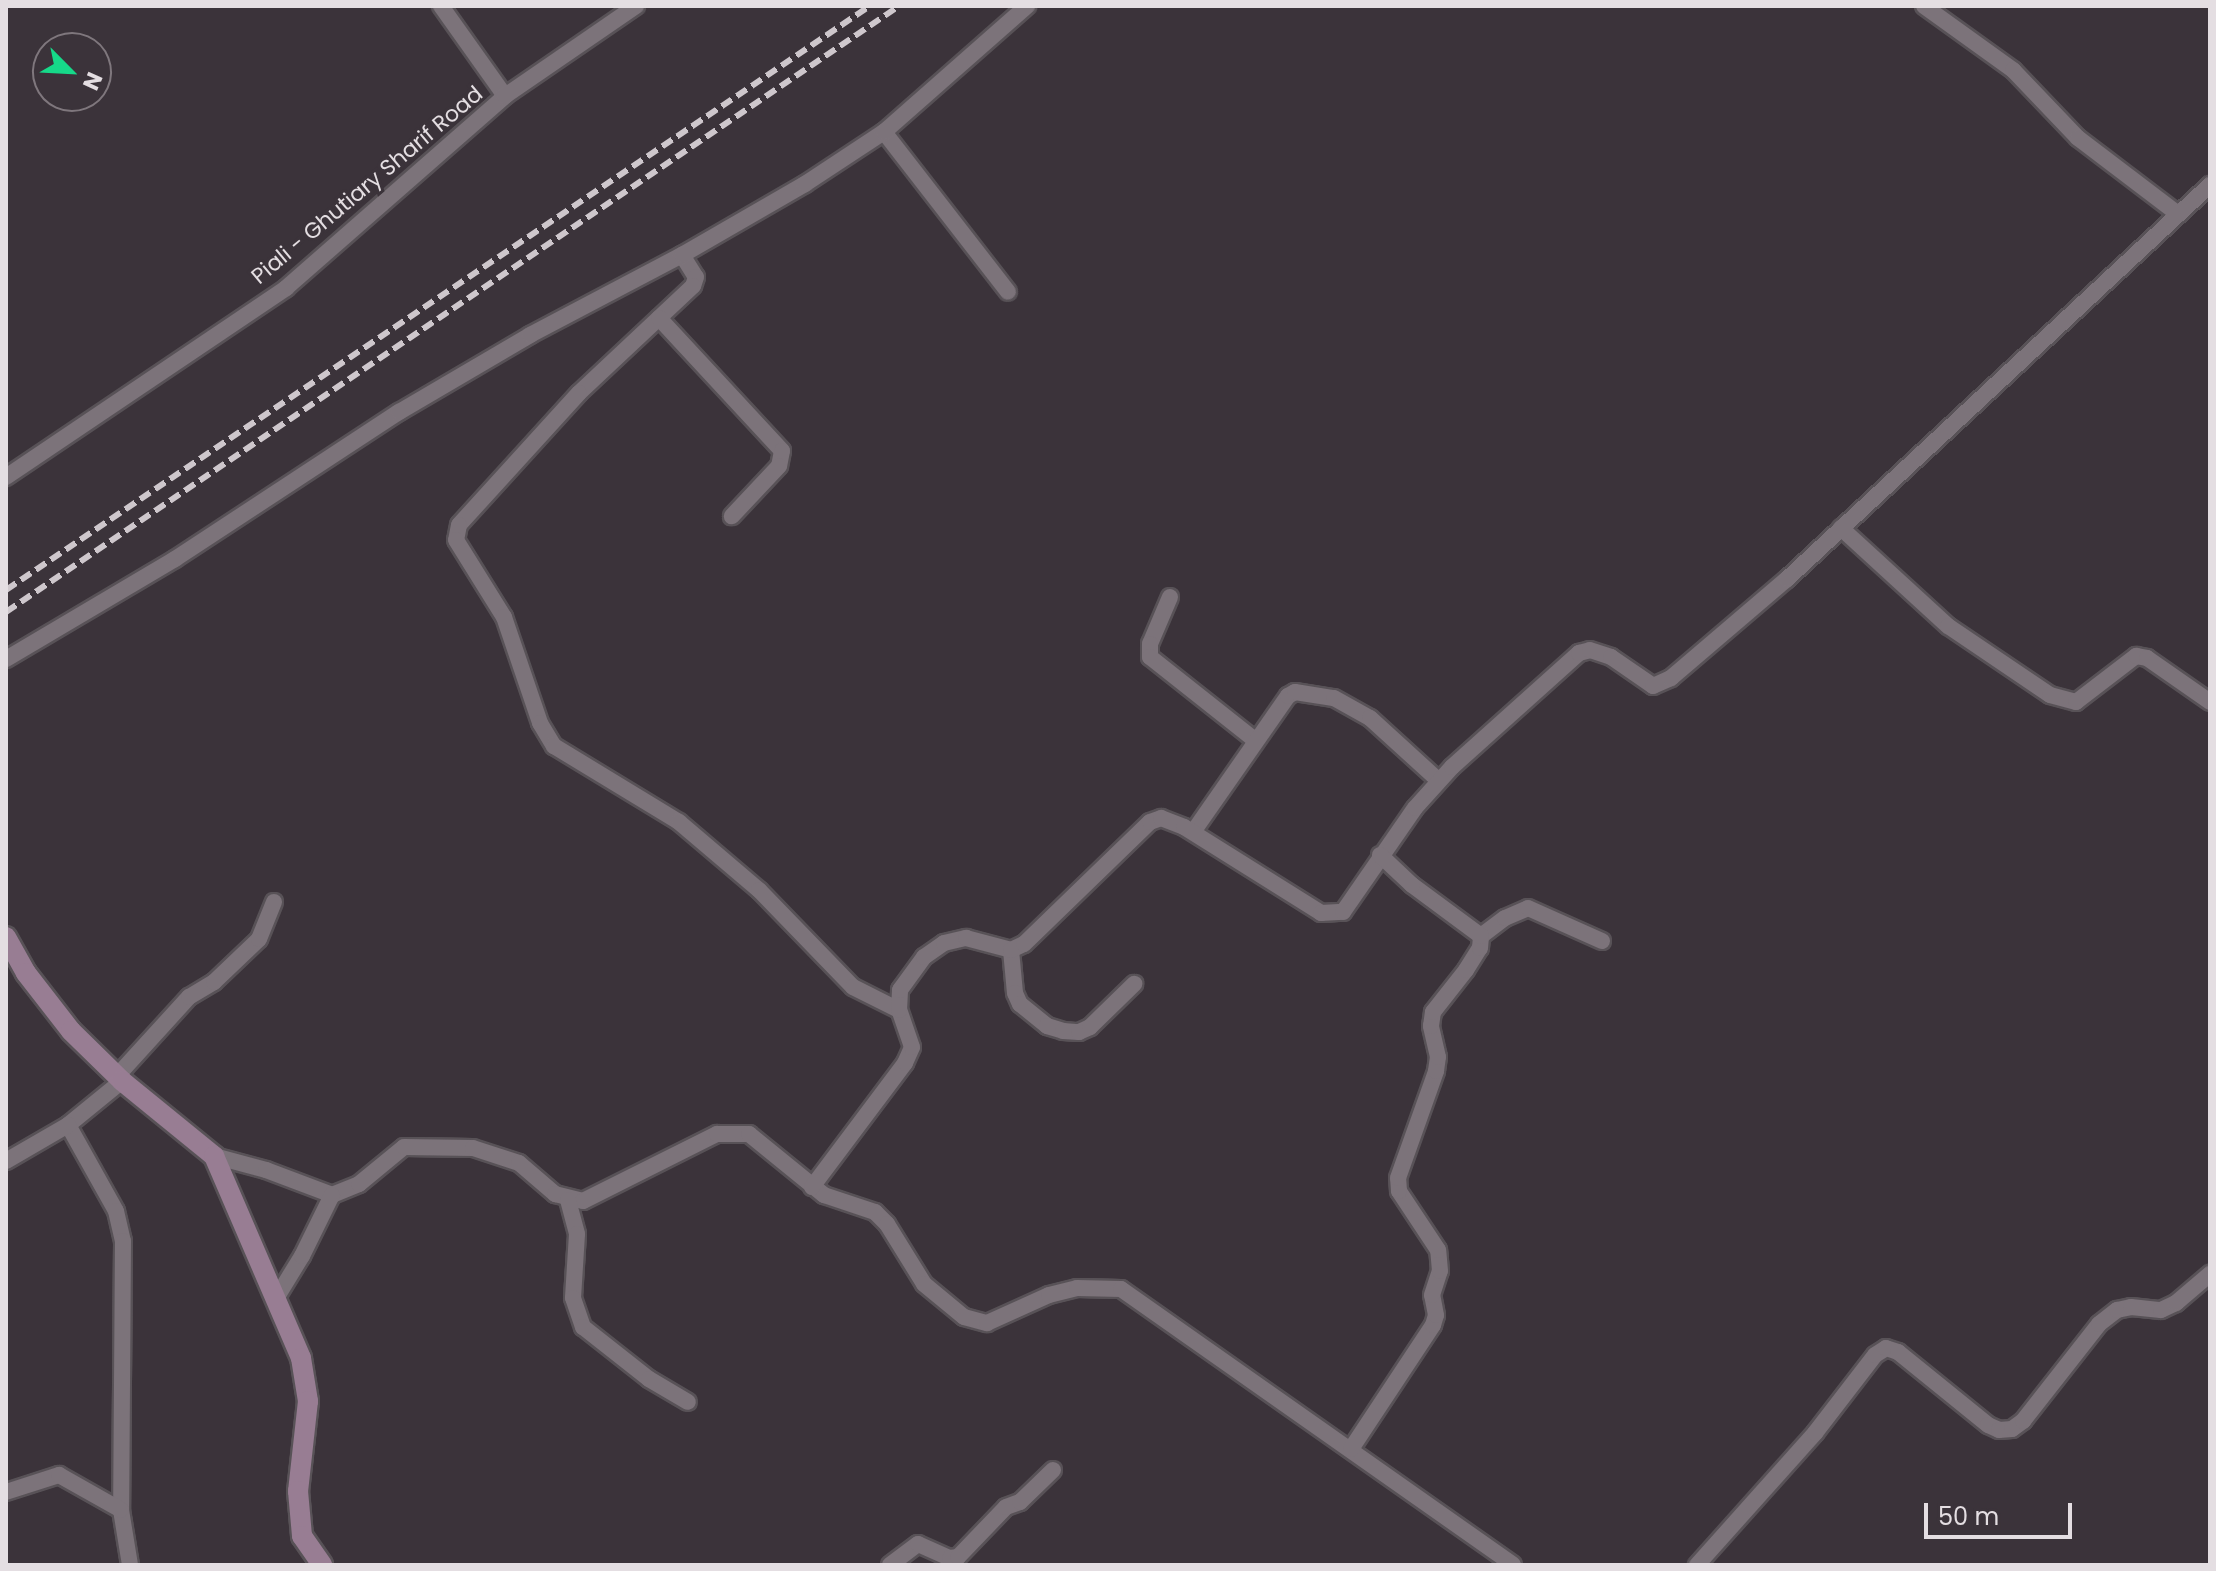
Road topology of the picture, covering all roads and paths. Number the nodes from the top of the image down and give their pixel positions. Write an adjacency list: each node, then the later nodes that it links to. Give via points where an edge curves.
1 (441, 6): 5 (street)
2 (636, 6): 5 (street, Piali - Ghutiary Sharif Road)
3 (1027, 6): 6 (street)
4 (1924, 6): 8 (street, via 2013,70 2078,138)
5 (500, 100): 12 (street, Piali - Ghutiary Sharif Road, via 286,288)
6 (884, 132): 9 (street); 10 (street)
7 (2210, 185): 8 (street)
8 (2178, 214): 14 (street)
9 (682, 255): 11 (street, via 696,282); 16 (street, via 412,404 162,567)
10 (1008, 292)
11 (659, 318): 13 (street, via 782,451 779,466); 28 (street, via 579,393 459,525 456,540 504,617 540,723 554,746 679,822 759,890 853,987)
12 (6, 477)
13 (732, 516)
14 (1841, 528): 17 (street, via 1948,626 2050,695 2076,702 2136,656 2147,658); 19 (street, via 1671,678 1653,686 1611,657 1590,650 1579,653)
15 (1170, 597): 18 (street, via 1150,644 1150,657)
16 (6, 659)
17 (2210, 702)
18 (1256, 741): 19 (street, via 1288,696 1315,693 1370,718); 20 (street)
19 (1439, 781): 21 (street)
20 (1193, 832): 21 (street, via 1331,915 1353,902); 26 (street, via 1170,820 1150,822 1039,931)
21 (1380, 855): 23 (street)
22 (274, 902): 29 (street, via 259,939 214,982 189,997)
23 (1481, 936): 25 (street, via 1528,908); 39 (street, via 1480,948 1433,1012 1436,1071 1398,1178 1399,1191 1438,1250 1440,1271 1432,1295 1436,1315)
24 (6, 937): 29 (main road, via 49,1006)
25 (1602, 941)
26 (1011, 950): 27 (street, via 1020,1004 1063,1031 1090,1027); 28 (street, via 966,938 944,943 910,973 900,990)
27 (1134, 984)
28 (899, 1010): 33 (street, via 910,1054)
29 (120, 1079): 30 (street); 31 (main road)
30 (68, 1125): 32 (street); 42 (street, via 116,1211 123,1241)
31 (214, 1156): 34 (street); 37 (main road)
32 (6, 1161)
33 (812, 1187): 35 (street, via 749,1134 733,1131 717,1134 583,1201); 39 (street, via 875,1212 924,1284 964,1317 987,1323 1049,1295 1077,1288 1121,1289)
34 (332, 1195): 35 (street, via 359,1184 404,1147 423,1145 497,1153); 37 (street)
35 (568, 1200): 38 (street, via 577,1234 573,1298 583,1327)
36 (2210, 1274): 47 (street, via 2161,1310 2117,1310 2099,1324 2012,1429 1988,1425 1898,1352 1886,1348)
37 (275, 1300): 44 (main road, via 301,1358 308,1401 298,1491 302,1536)
38 (688, 1402)
39 (1351, 1449): 46 (street)
40 (1053, 1470): 45 (street, via 1020,1502 1006,1507 958,1557 918,1544)
41 (6, 1492): 42 (street, via 59,1475)
42 (121, 1510): 43 (street)
43 (130, 1565)
44 (322, 1565)
45 (890, 1565)
46 (1513, 1565)
47 (1697, 1565)

